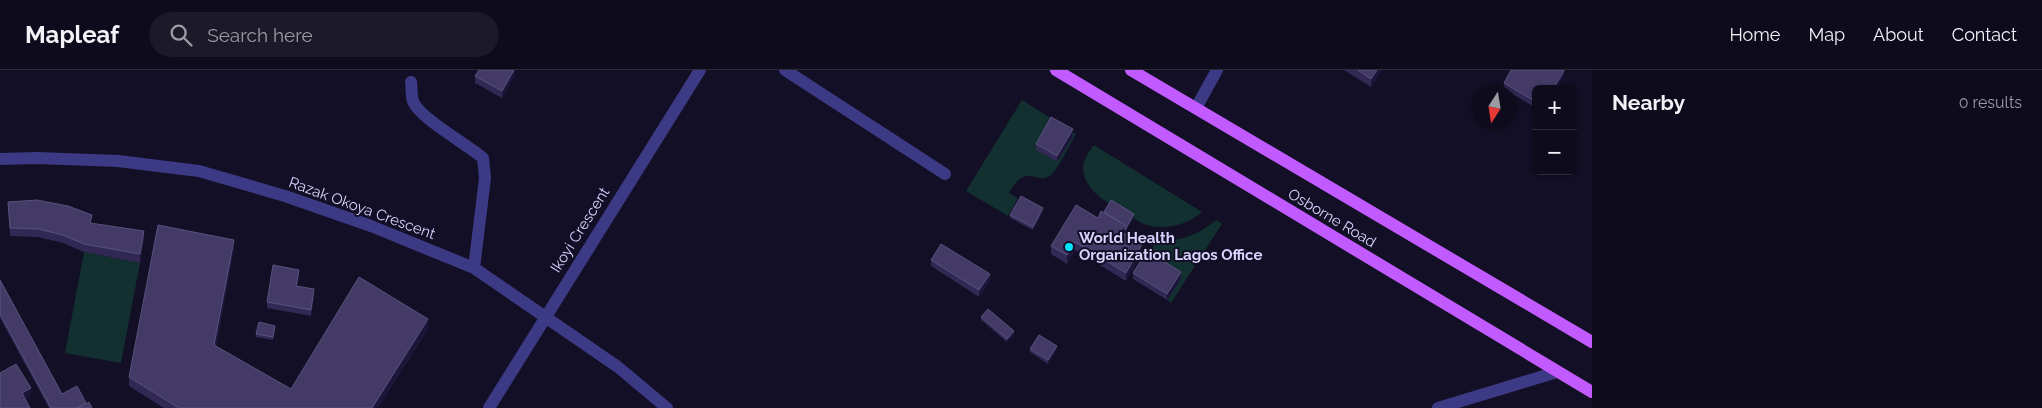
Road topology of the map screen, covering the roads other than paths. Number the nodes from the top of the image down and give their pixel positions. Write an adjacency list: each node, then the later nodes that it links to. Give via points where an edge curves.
1 (700, 70): 11 (street, Ikoyi Crescent)
2 (785, 70): 9 (street)
3 (1056, 70): 13 (main road, Osborne Road)
4 (1131, 70): 7 (main road, Osborne Road)
5 (1217, 70): 7 (street)
6 (412, 82): 10 (street, via 413,102 425,116 483,158 485,178)
7 (1196, 108): 12 (main road, Osborne Road)
8 (0, 159): 10 (street, Razak Okoya Crescent, via 118,161 199,171 371,226)
9 (945, 174)
10 (474, 268): 11 (street, Razak Okoya Crescent)
11 (546, 317): 15 (street, Ikoyi Crescent); 16 (street, Razak Okoya Crescent, via 618,367)
12 (1592, 342)
13 (1556, 372): 14 (main road, Osborne Road); 17 (street)
14 (1592, 392)
15 (489, 408)
16 (667, 408)
17 (1438, 408)

